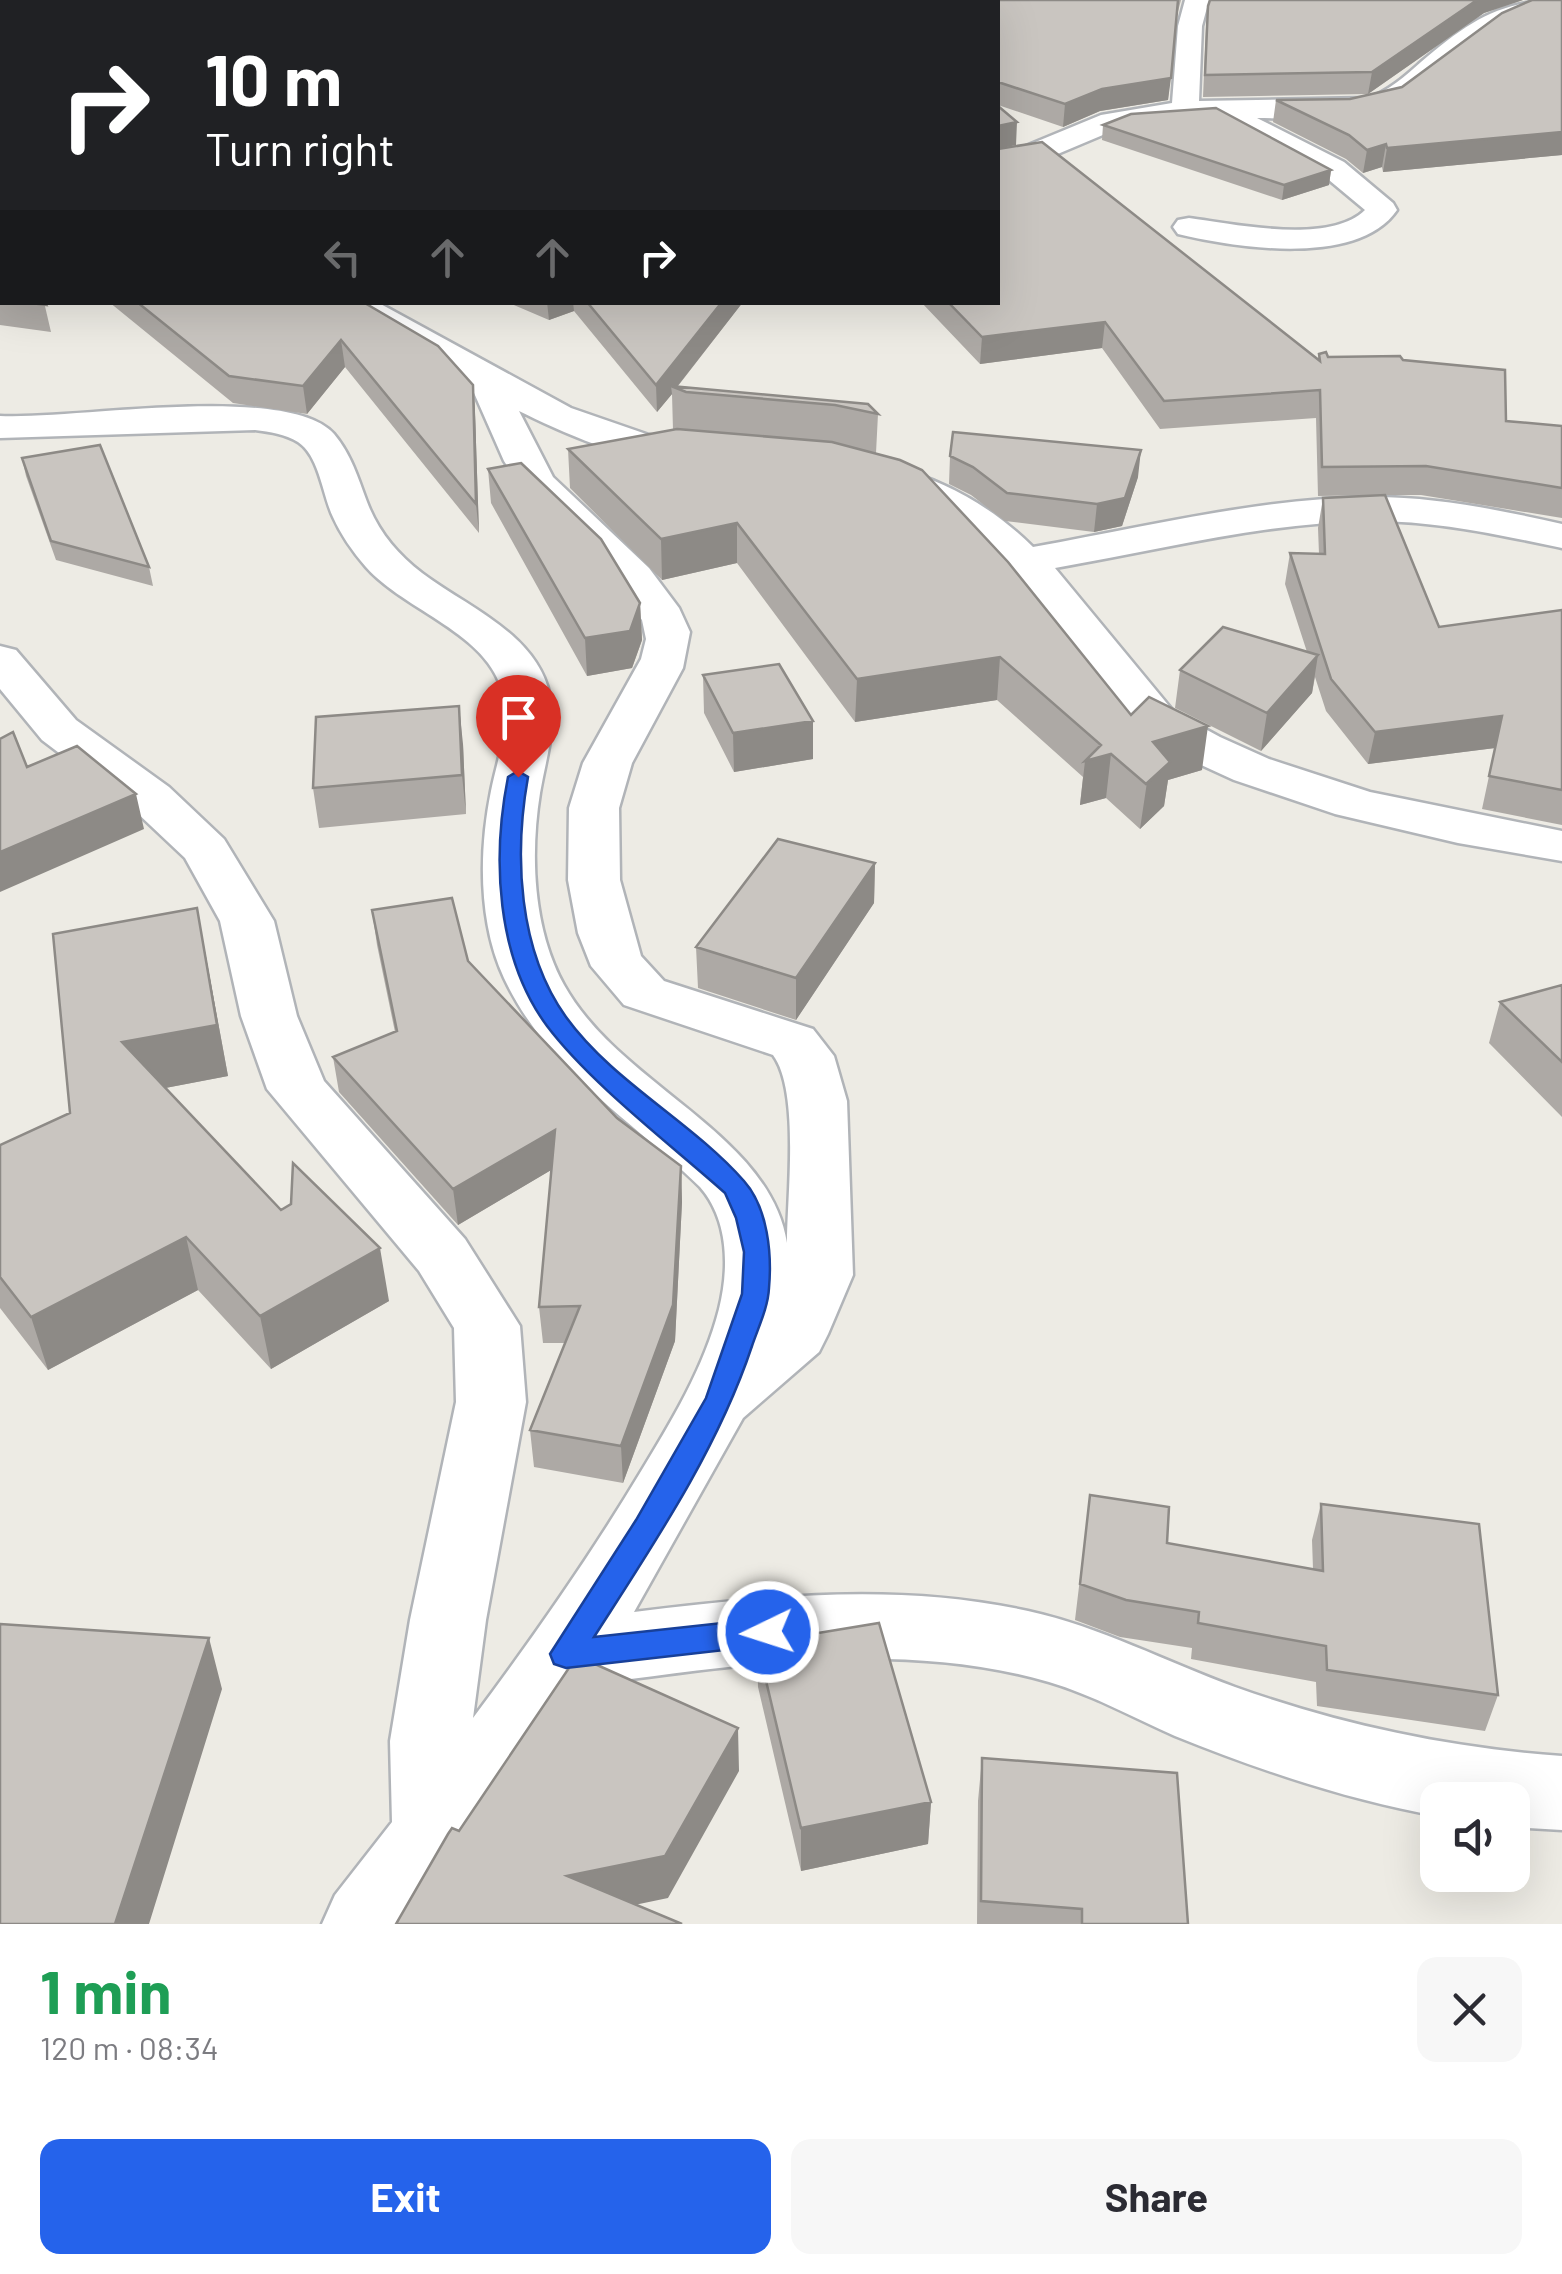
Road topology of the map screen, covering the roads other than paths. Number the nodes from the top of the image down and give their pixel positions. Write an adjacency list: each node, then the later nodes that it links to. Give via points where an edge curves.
1 (1196, 0): 3 (street)
2 (1562, 4): 4 (street, via 1499,14 1384,102)
3 (1185, 110): 4 (street); 5 (street, via 1101,122)
4 (1221, 112): 6 (street, via 1344,176 1382,210 1363,229 1327,237)
5 (1000, 161)
6 (1189, 227)
7 (355, 305): 8 (street)
8 (485, 376): 10 (street, via 578,427 631,443); 16 (street, via 537,483 618,558 666,622 668,640 652,686 612,750 592,802 592,870 603,932 616,961 628,982 644,992 793,1042 806,1056 817,1102 820,1275 794,1334)
9 (0, 427): 16 (street, via 249,419 302,428 329,454 367,545 503,648 517,668 529,714 512,809 513,911 521,948 556,1020 736,1188 749,1218 756,1294)
10 (733, 456)
11 (851, 469): 13 (street, via 911,484 980,524)
12 (1562, 536): 13 (street, via 1465,517 1377,509 1302,512)
13 (1025, 561): 15 (street, via 1157,722 1184,738 1310,789 1397,814)
14 (0, 660): 19 (street, via 59,730 152,798 206,850 247,921 269,1016 297,1089 442,1255 487,1326 492,1402 430,1741)
15 (1562, 846)
16 (720, 1399): 17 (street)
17 (566, 1654): 18 (street, via 732,1634 955,1630 1096,1664 1311,1748 1440,1780); 19 (street)
18 (1562, 1792)
19 (434, 1835): 20 (street)
20 (365, 1924)

